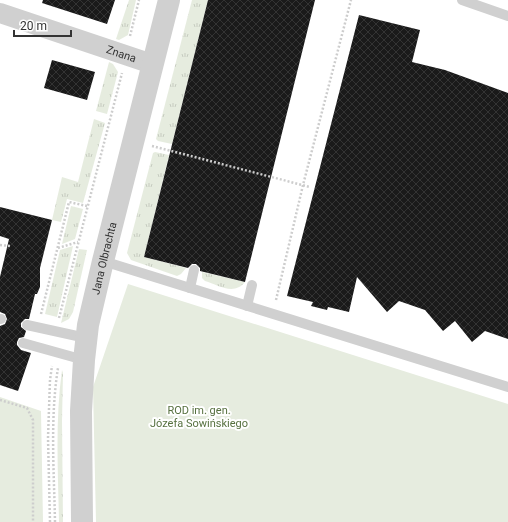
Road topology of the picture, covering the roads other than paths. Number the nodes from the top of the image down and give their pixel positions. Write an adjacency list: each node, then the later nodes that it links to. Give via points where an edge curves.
1 (169, 0): 5 (street, Jana Olbrachta)
2 (462, 0): 4 (lane)
3 (0, 13): 5 (street, Znana)
4 (508, 16)
5 (152, 64): 6 (street, Jana Olbrachta)
6 (102, 261): 9 (lane); 12 (street, Jana Olbrachta)
7 (194, 270): 9 (lane)
8 (252, 285): 10 (lane)
9 (190, 288): 10 (lane)
10 (247, 306): 15 (lane)
11 (28, 325): 12 (lane)
12 (86, 338): 14 (street, Jana Olbrachta)
13 (23, 343): 14 (lane)
14 (84, 360): 16 (street, Jana Olbrachta, via 80,411)
15 (508, 387)
16 (82, 522)

